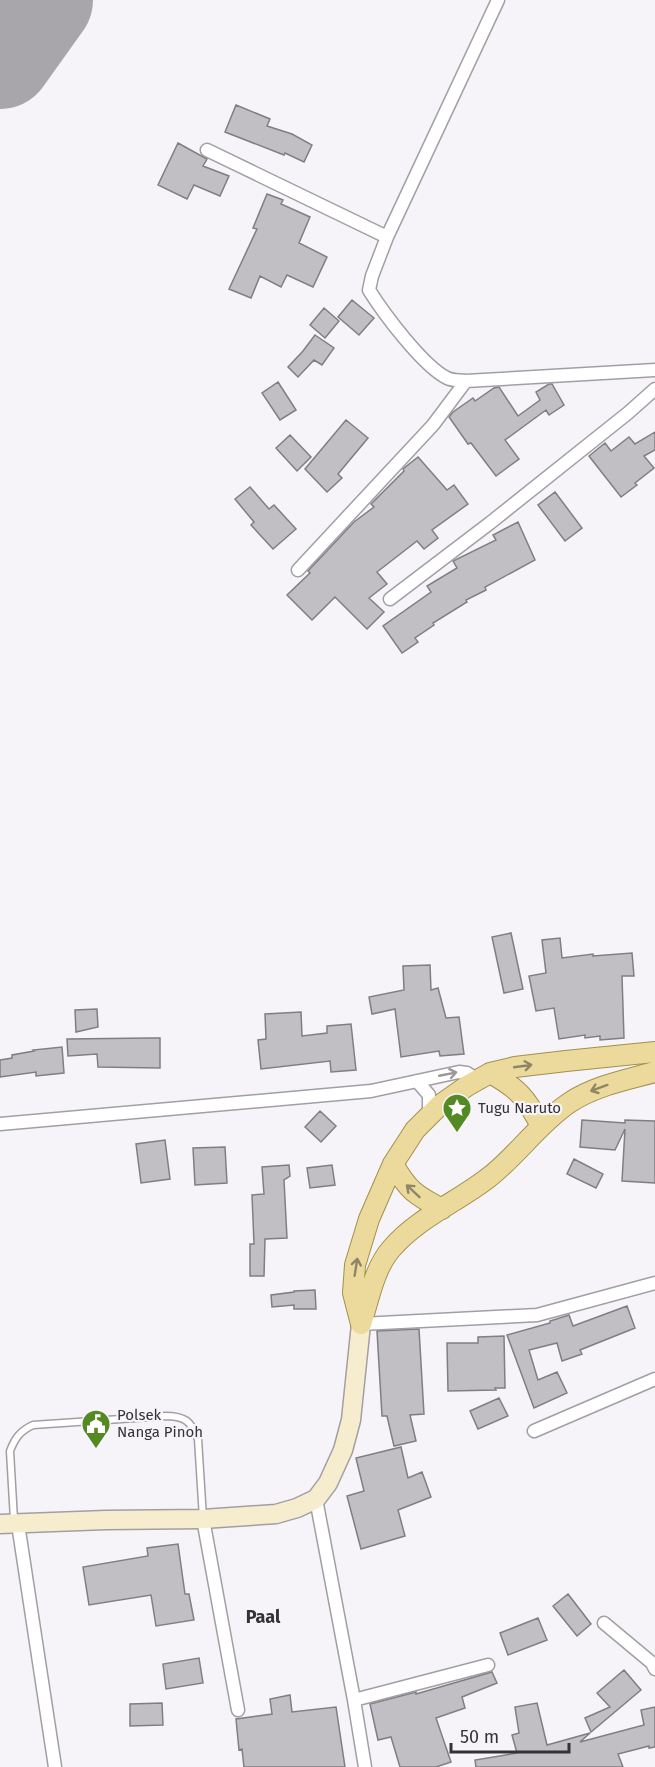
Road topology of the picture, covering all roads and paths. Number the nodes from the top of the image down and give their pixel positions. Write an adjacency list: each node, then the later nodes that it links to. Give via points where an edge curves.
1 (498, 0): 3 (street)
2 (207, 150): 3 (street)
3 (387, 237): 5 (street, via 369,290 428,364 450,380)
4 (655, 370): 5 (street)
5 (466, 381): 7 (street, via 433,425)
6 (655, 389): 8 (street)
7 (298, 570)
8 (390, 599)
9 (655, 1052): 11 (main road, one-way to 9, via 515,1067)
10 (655, 1072): 15 (main road, one-way to 15, via 595,1089 570,1102)
11 (484, 1077): 12 (street, one-way to 11, via 459,1072); 13 (main road); 15 (main road, via 520,1093)
12 (417, 1080): 13 (street, via 429,1095); 14 (street, via 371,1090)
13 (429, 1116): 16 (main road)
14 (0, 1125)
15 (541, 1126): 17 (main road, via 489,1177)
16 (393, 1164): 17 (main road, one-way to 16, via 411,1190); 19 (main road, one-way to 16, via 353,1293 355,1265 369,1219)
17 (442, 1209): 19 (main road, via 390,1250 378,1270)
18 (655, 1283): 19 (street, via 537,1315)
19 (361, 1324): 22 (main road, via 351,1420 328,1484)
20 (655, 1379): 21 (street)
21 (534, 1431)
22 (316, 1499): 23 (main road, via 276,1514); 28 (street)
23 (203, 1519): 24 (main road); 24 (lane, via 198,1439 186,1420 165,1416 33,1425 22,1430 10,1451); 29 (street)
24 (10, 1524): 30 (street)
25 (604, 1623): 27 (street)
26 (488, 1665): 28 (street)
27 (655, 1669)
28 (354, 1700): 31 (street)
29 (238, 1710)
30 (55, 1767)
31 (365, 1767)

